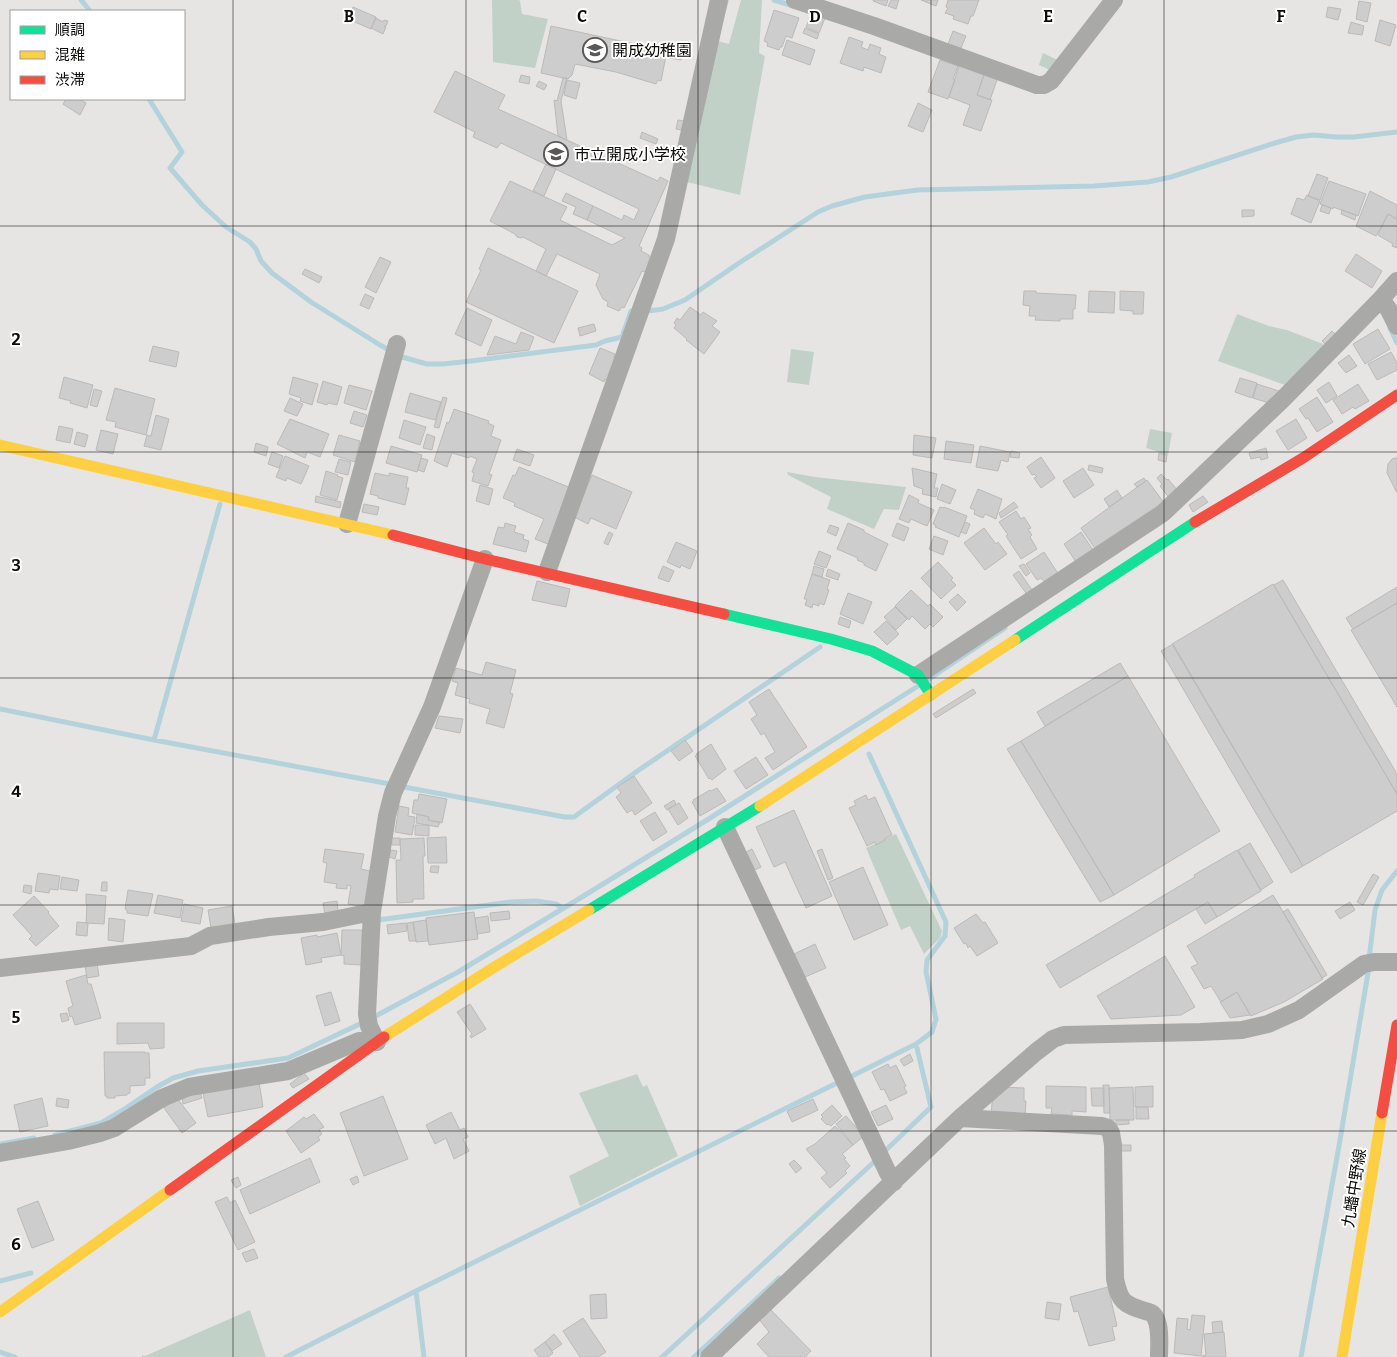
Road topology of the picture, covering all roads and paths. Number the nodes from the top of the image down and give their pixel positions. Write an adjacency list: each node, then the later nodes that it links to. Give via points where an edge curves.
1 (720, 0): 12 (street, via 666,239)
2 (795, 0): 3 (street, via 1036,85 1051,81)
3 (1114, 0)
4 (1397, 281): 5 (street)
5 (1384, 304): 6 (street); 13 (street, via 1163,513)
6 (1397, 326)
7 (395, 350): 10 (street)
8 (1397, 395): 13 (street, via 1303,458 1133,562)
9 (0, 445): 10 (street)
10 (349, 518): 11 (street)
11 (485, 559): 12 (street); 15 (street, via 432,707 393,794)
12 (549, 566): 13 (street, via 831,639 872,652)
13 (925, 679): 14 (street, via 785,791)
14 (725, 828): 19 (street); 22 (street)
15 (372, 912): 17 (street, via 323,922 210,936 191,946); 19 (street, via 368,1020)
16 (1397, 962): 20 (street, via 1369,963 1300,1010 1268,1024 1242,1030 1064,1034 1036,1052)
17 (0, 968)
18 (1397, 1025): 26 (street, 九蟠中野線)
19 (377, 1042): 21 (street, via 359,1041 288,1071 189,1087 162,1098 114,1128 100,1133); 23 (street)
20 (960, 1118): 22 (street); 25 (street, via 1108,1128 1113,1144 1115,1279 1122,1299 1129,1306 1152,1313 1156,1319)
21 (0, 1153)
22 (891, 1178): 24 (street)
23 (0, 1312)
24 (709, 1357)
25 (1159, 1357)
26 (1342, 1357)

